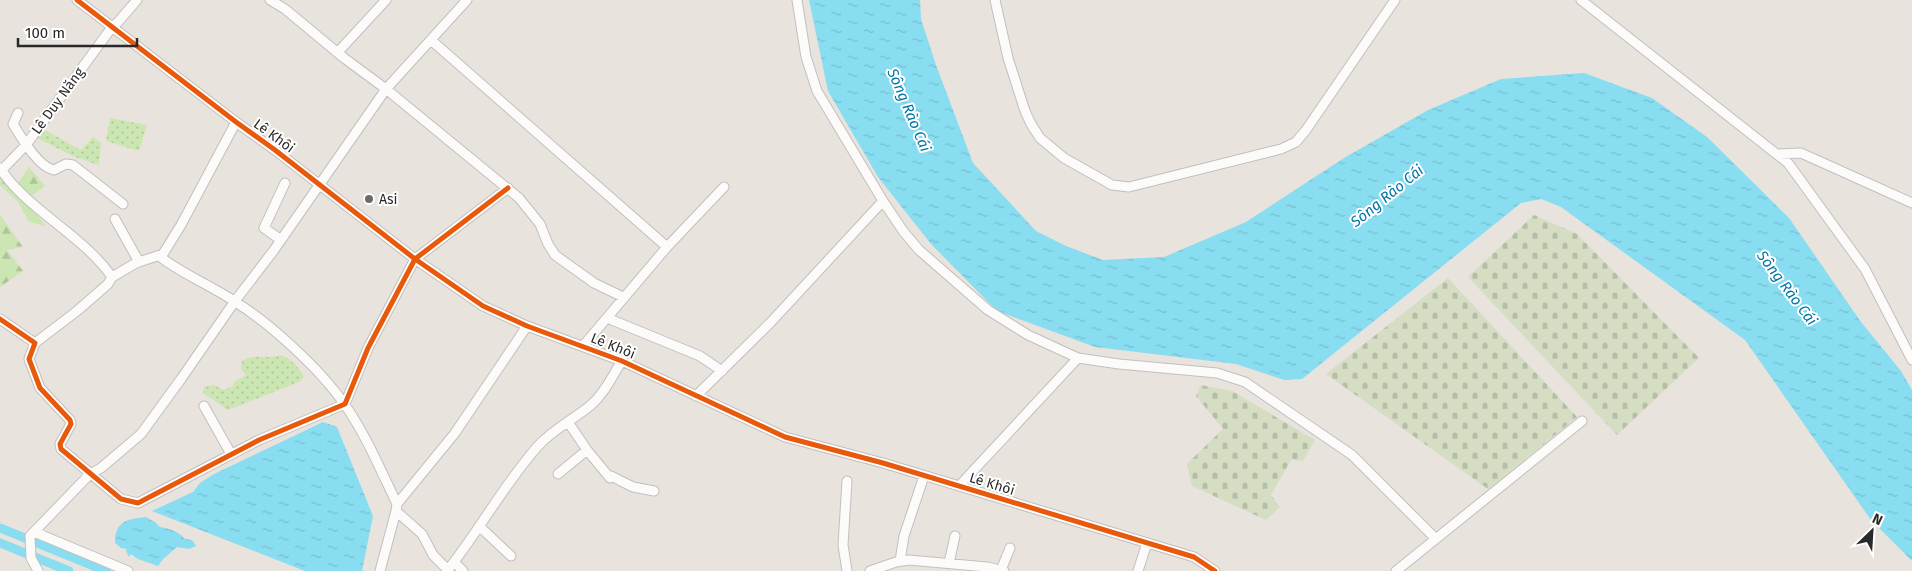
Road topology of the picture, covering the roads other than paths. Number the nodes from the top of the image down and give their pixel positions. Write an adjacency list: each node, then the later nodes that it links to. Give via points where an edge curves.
1 (76, 0): 10 (street, Lê Khôi)
2 (137, 0): 10 (street, Lê Duy Năng)
3 (270, 0): 12 (street)
4 (386, 0): 12 (street)
5 (797, 0): 23 (street, via 804,50 817,91)
6 (995, 0): 7 (street, via 1003,40 1025,111 1036,133 1068,161 1122,188 1280,149 1296,142)
7 (1395, 0)
8 (1581, 0): 17 (street)
9 (462, 2): 11 (street)
10 (112, 27): 15 (street, Lê Khôi); 16 (street, Lê Duy Năng)
11 (430, 40): 13 (street); 28 (street)
12 (338, 52): 13 (street)
13 (386, 89): 20 (street); 22 (street)
14 (18, 113): 16 (street, via 13,124)
15 (236, 122): 20 (street, Lê Khôi); 29 (street, via 181,225)
16 (26, 145): 18 (street, Lê Duy Năng); 25 (street, via 48,168 54,170 66,164 73,165)
17 (1778, 154): 24 (street, via 1801,153); 41 (street, via 1795,172 1865,269)
18 (1, 170): 32 (street, via 15,187 84,246)
19 (285, 183): 27 (street, via 264,228)
20 (320, 184): 27 (street); 30 (street, Lê Khôi)
21 (724, 187): 28 (street)
22 (508, 188): 30 (street); 33 (street, via 540,224 555,255 594,283)
23 (882, 201): 40 (street, via 919,250 988,310 1014,327); 43 (street)
24 (1912, 203)
25 (123, 204)
26 (115, 218): 31 (street)
27 (281, 240): 34 (street)
28 (667, 247): 33 (street)
29 (159, 256): 31 (street); 34 (street)
30 (415, 259): 37 (street, Lê Khôi, via 483,306); 45 (street, via 368,348)
31 (140, 262): 32 (street)
32 (112, 277): 38 (street, via 77,311)
33 (623, 297): 35 (street)
34 (235, 301): 45 (street, via 281,337 326,380); 51 (street, via 141,434)
35 (607, 318): 39 (street); 43 (street, via 700,356)
36 (0, 319): 38 (street)
37 (527, 326): 39 (street, Lê Khôi); 57 (street, via 456,433)
38 (35, 343): 51 (street, via 30,360 40,388 71,424 60,449)
39 (583, 346): 42 (street, Lê Khôi)
40 (1078, 358): 55 (street); 61 (street, via 1217,373 1244,382 1352,455)
41 (1912, 360)
42 (622, 361): 44 (street, Lê Khôi); 48 (street, via 602,393)
43 (722, 371): 44 (street)
44 (696, 396): 53 (street, Lê Khôi, via 785,437)
45 (345, 404): 50 (street); 57 (street)
46 (204, 406): 50 (street)
47 (1582, 421): 61 (street)
48 (568, 422): 49 (street); 58 (street, via 536,448)
49 (587, 450): 52 (street); 56 (street, via 611,477 633,487)
50 (231, 454): 51 (street, via 138,503 121,499)
51 (90, 474): 59 (street)
52 (558, 474)
53 (924, 476): 55 (street, Lê Khôi); 65 (street, via 904,536)
54 (847, 481): 74 (street, via 843,544)
55 (958, 486): 62 (street, Lê Khôi)
56 (654, 491)
57 (396, 507): 71 (street); 72 (street, via 422,534 433,555)
58 (479, 526): 64 (street); 66 (street)
59 (32, 534): 69 (street, via 30,558); 70 (street)
60 (955, 536): 67 (street)
61 (1435, 538): 78 (street)
62 (1147, 543): 76 (street); 77 (street, Lê Khôi, via 1194,557)
63 (1010, 548): 68 (street)
64 (511, 556)
65 (900, 561): 67 (street); 75 (street)
66 (454, 562): 72 (street); 73 (street)
67 (949, 563): 68 (street)
68 (1002, 570)
69 (38, 571)
70 (128, 571)
71 (380, 571)
72 (447, 571)
73 (463, 571)
74 (847, 571)
75 (870, 571)
76 (1138, 571)
77 (1215, 571)
78 (1396, 571)

